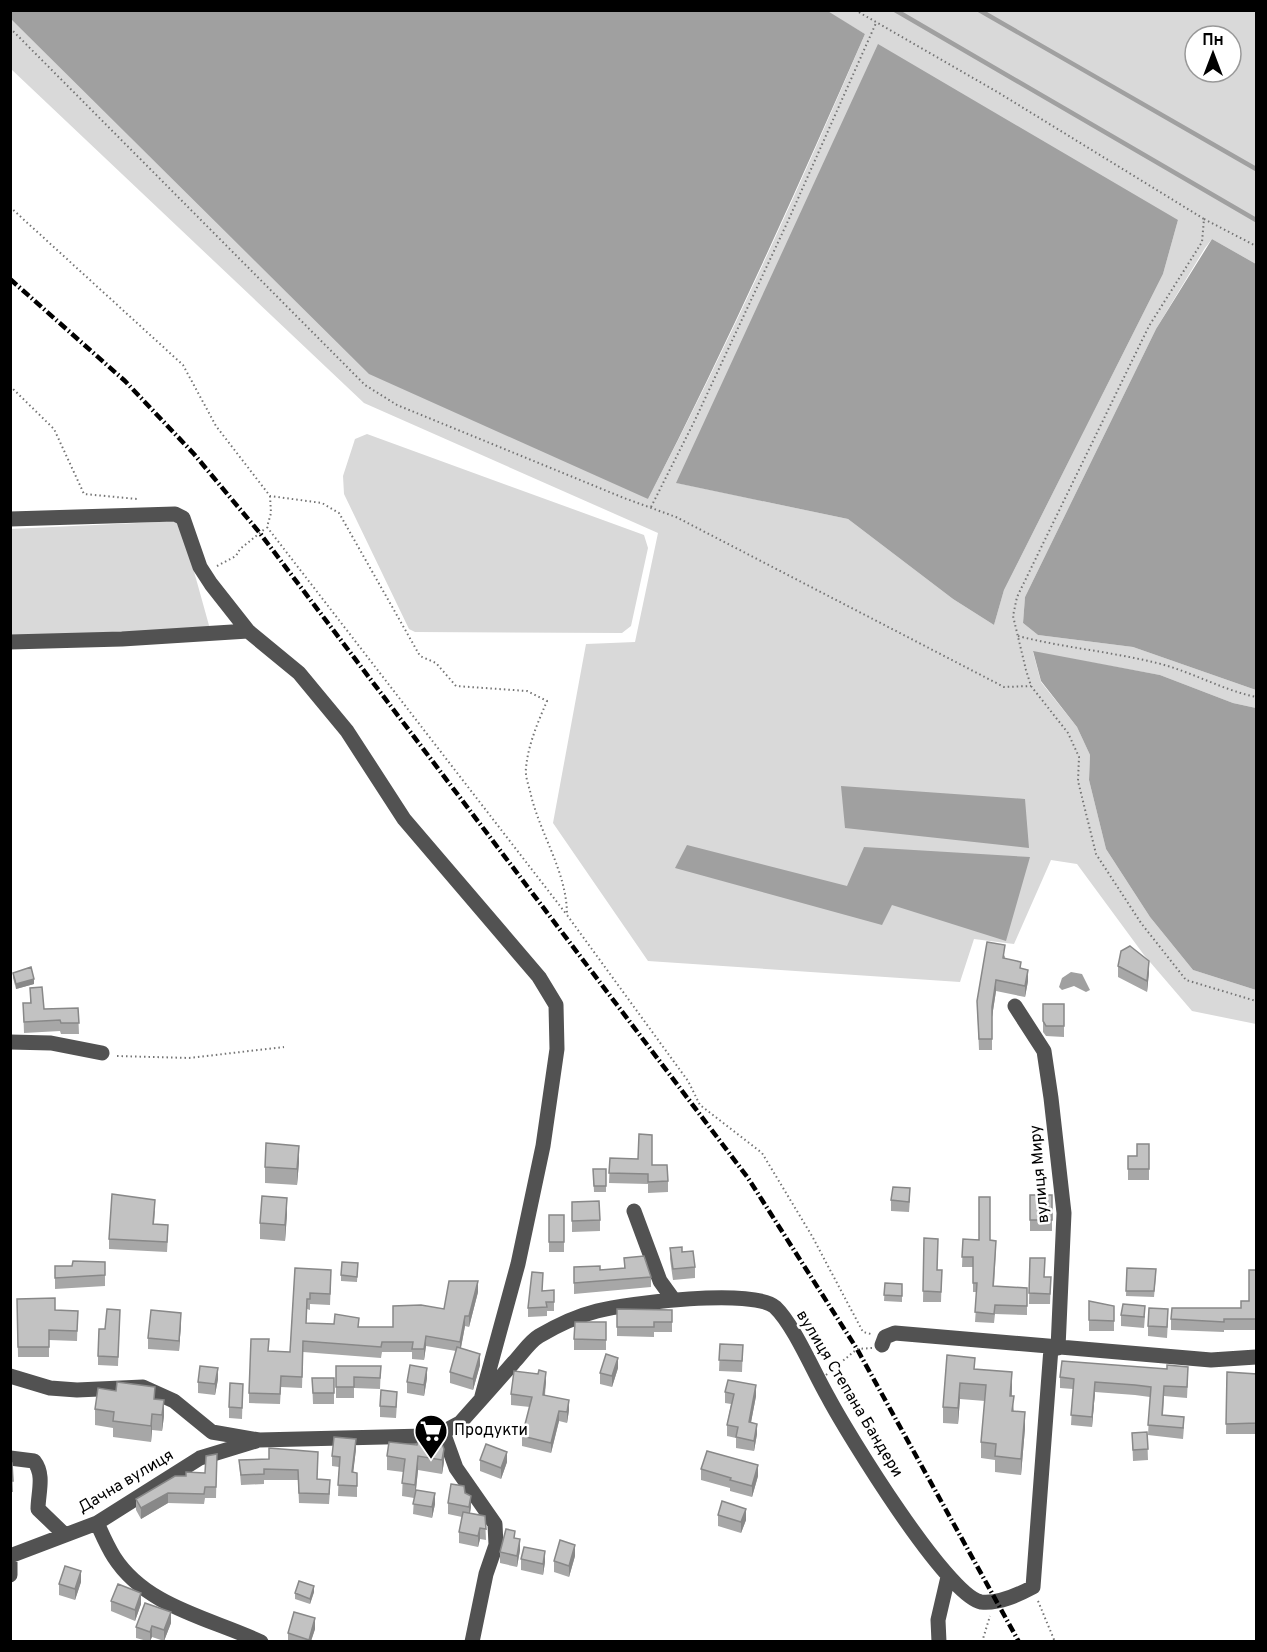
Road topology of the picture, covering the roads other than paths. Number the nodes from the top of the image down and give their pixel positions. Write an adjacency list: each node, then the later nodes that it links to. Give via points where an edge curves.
1 (10, 519): 2 (street, via 174,514 183,518 204,572)
2 (248, 631): 3 (street); 13 (street, via 299,673 347,731 404,819 531,968 556,1005 557,1049 543,1146 518,1264)
3 (10, 642)
4 (1015, 1006): 10 (street, вулиця Миру, via 1044,1051 1051,1098 1064,1213)
5 (10, 1042): 6 (street, via 51,1042)
6 (102, 1053)
7 (634, 1212): 8 (street, via 660,1281)
8 (673, 1299): 13 (street, вулиця Степана Бандери, via 596,1311 536,1337); 22 (street, вулиця Степана Бандери, via 761,1299 774,1306 883,1486)
9 (880, 1344): 10 (street, via 895,1333)
10 (1054, 1348): 11 (street, via 1211,1360); 23 (street, вулиця Миру, via 1033,1587)
11 (1257, 1357)
12 (10, 1376): 15 (street, via 50,1388 143,1387 174,1401 212,1432)
13 (482, 1399): 14 (street, вулиця Степана Бандери, via 460,1424)
14 (443, 1432): 15 (street, вулиця Степана Бандери, via 425,1436); 25 (street, via 456,1468 495,1524 496,1545)
15 (259, 1440): 17 (street, Дачна вулиця, via 200,1458)
16 (10, 1458): 18 (street, via 34,1461 41,1478 38,1509)
17 (97, 1523): 18 (street, Дачна вулиця); 24 (street, via 114,1558 144,1589 182,1612)
18 (65, 1535): 19 (street, Дачна вулиця)
19 (10, 1556)
20 (10, 1562): 21 (street)
21 (10, 1575)
22 (948, 1577): 23 (street, вулиця Степана Бандери, via 970,1598 982,1602); 26 (street, via 938,1620)
23 (1013, 1598)
24 (261, 1641)
25 (472, 1641)
26 (939, 1641)

